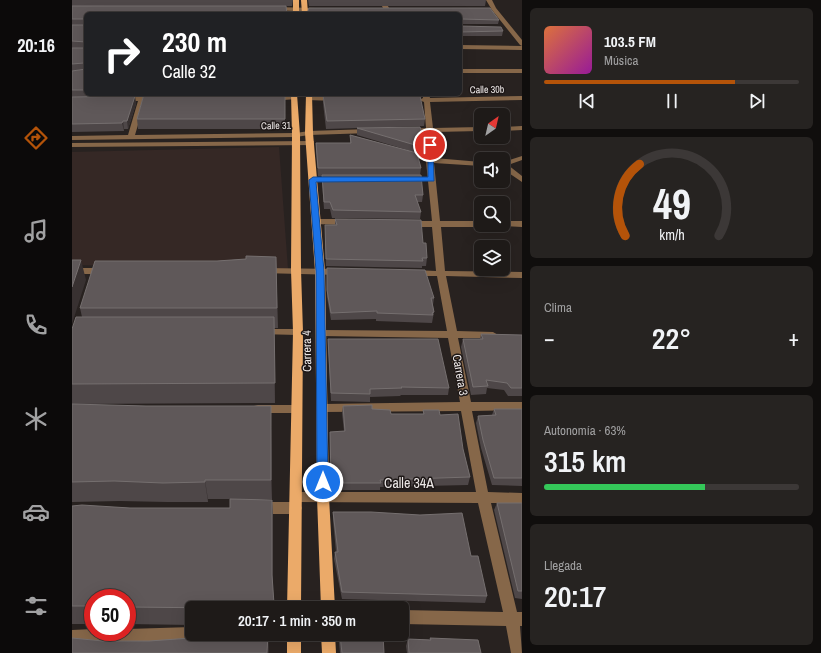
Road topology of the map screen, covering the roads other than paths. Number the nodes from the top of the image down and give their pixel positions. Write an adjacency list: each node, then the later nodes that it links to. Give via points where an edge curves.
1 (296, 0): 11 (main road)
2 (304, 0): 12 (main road)
3 (382, 0): 13 (street)
4 (489, 0): 10 (street)
5 (265, 9): 11 (street)
6 (378, 9): 13 (street)
7 (394, 9): 13 (street)
8 (486, 9): 10 (street)
9 (319, 10): 12 (street)
10 (494, 10): 15 (street)
11 (296, 12): 12 (street)
12 (305, 12)
13 (387, 12)
14 (501, 28): 15 (street)
15 (508, 28): 16 (street)
16 (522, 44)
17 (462, 47): 18 (street)
18 (522, 48)
19 (462, 70): 20 (street)
20 (522, 71)
21 (142, 96): 26 (street); 29 (street); 40 (street)
22 (294, 96): 27 (street); 42 (main road, Carrera 4)
23 (309, 96): 28 (street); 38 (main road, Carrera 4)
24 (427, 97): 25 (street, Calle 30b); 30 (street, Calle 30b); 34 (street, Carrera 3)
25 (522, 98)
26 (166, 99)
27 (262, 99)
28 (341, 99)
29 (111, 100)
30 (412, 100)
31 (522, 128): 33 (street)
32 (474, 129): 34 (street)
33 (510, 129)
34 (430, 130): 36 (street); 47 (street, Carrera 3)
35 (376, 131): 37 (street, Calle 31)
36 (399, 131)
37 (330, 132): 38 (street, Calle 31); 41 (street)
38 (310, 133): 42 (street, Calle 31); 43 (main road, Carrera 4)
39 (72, 138): 40 (street, Calle 31)
40 (131, 138): 42 (street, Calle 31)
41 (353, 138)
42 (296, 139): 43 (street, Calle 31); 44 (street, Calle 31); 59 (main road, Carrera 4)
43 (310, 143): 52 (main road, Carrera 4, via 317,179)
44 (72, 145)
45 (399, 151): 47 (street)
46 (522, 158): 48 (street)
47 (430, 160): 49 (street); 55 (street, Carrera 3, via 428,179)
48 (510, 162)
49 (474, 163)
50 (510, 171): 51 (street)
51 (522, 180)
52 (317, 222): 53 (street); 63 (main road, Carrera 4)
53 (356, 222)
54 (404, 224): 55 (street)
55 (435, 224): 56 (street); 66 (street, Carrera 3)
56 (474, 224)
57 (510, 224): 58 (street)
58 (522, 224)
59 (296, 270): 62 (street); 63 (street); 69 (main road, Carrera 4)
60 (72, 271): 61 (street, via 95,275)
61 (112, 271)
62 (256, 271)
63 (320, 271): 64 (street); 70 (main road, Carrera 4)
64 (350, 272)
65 (403, 273): 66 (street)
66 (441, 273): 67 (street); 71 (street, Carrera 3)
67 (522, 275)
68 (250, 332): 69 (street)
69 (298, 332): 77 (main road, Carrera 4)
70 (321, 333): 71 (street); 75 (main road, Carrera 4)
71 (453, 334): 72 (street); 73 (street, Carrera 3)
72 (507, 335)
73 (466, 405): 74 (street); 75 (street); 79 (street, Carrera 3)
74 (522, 406)
75 (323, 408): 78 (main road, Carrera 4)
76 (250, 409): 77 (street)
77 (296, 409): 81 (main road, Carrera 4)
78 (323, 497): 79 (street, Calle 34A); 81 (street, Calle 34A); 84 (main road, Carrera 4)
79 (484, 498): 80 (street, Calle 34A); 86 (street, Carrera 3)
80 (522, 498)
81 (296, 502): 82 (street, Calle 34A); 83 (main road, Carrera 4)
82 (248, 508)
83 (294, 601)
84 (328, 601)
85 (409, 617): 86 (street)
86 (517, 619): 93 (street, Carrera 3)
87 (185, 635): 88 (street)
88 (72, 637)
89 (294, 641): 91 (main road)
90 (328, 641): 92 (main road)
91 (294, 653)
92 (329, 653)
93 (518, 653)

